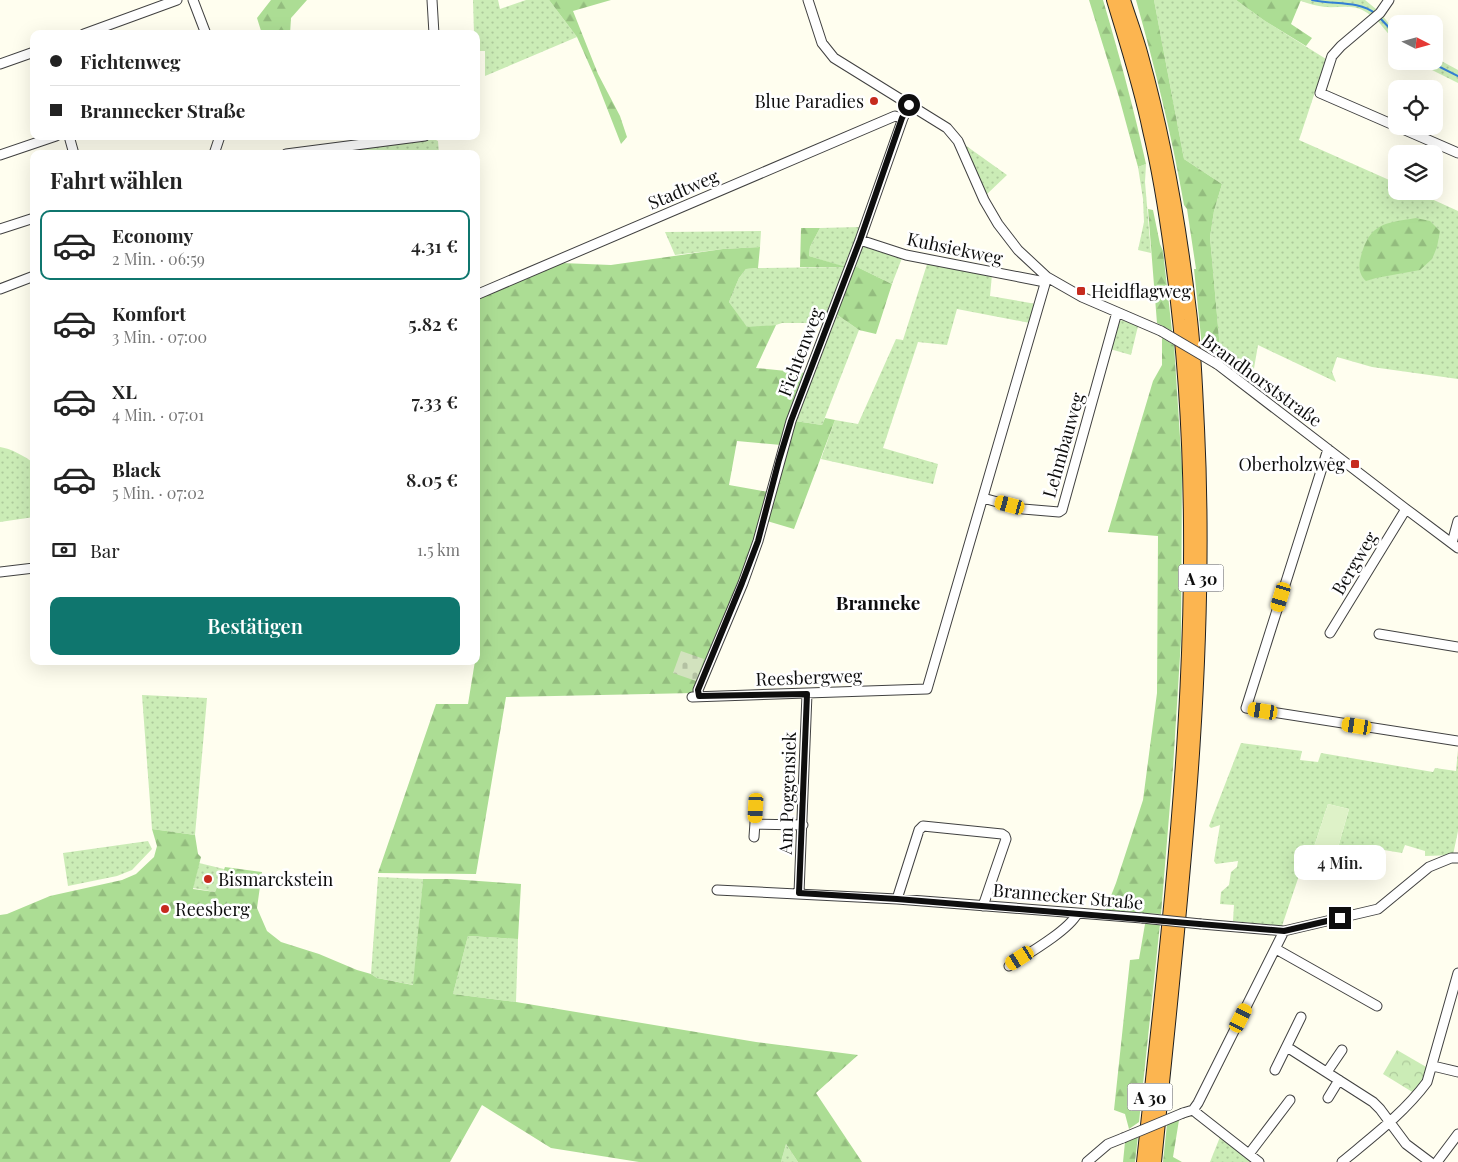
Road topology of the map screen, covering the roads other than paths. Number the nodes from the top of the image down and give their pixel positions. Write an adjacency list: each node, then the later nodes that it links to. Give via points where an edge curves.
1 (177, 0): 8 (street)
2 (193, 0): 9 (street)
3 (432, 0): 10 (street)
4 (808, 0): 13 (street, Brandhorststraße, via 822,43 834,58)
5 (1113, 0): 71 (highway, A 30, via 1150,130 1168,229 1179,312 1190,474 1191,562 1181,773)
6 (1124, 0): 72 (highway, A 30, via 1158,119 1175,204 1194,350 1201,474 1199,672 1182,897)
7 (1389, 0): 18 (street, via 1332,56 1320,93)
8 (95, 30)
9 (204, 30)
10 (434, 30)
11 (30, 53): 12 (street)
12 (0, 64)
13 (909, 105): 14 (street, Fichtenweg); 24 (street, Brandhorststraße, via 953,134 998,224)
14 (902, 118): 22 (street, Fichtenweg); 26 (street, Stadtweg, via 895,116)
15 (45, 140): 19 (street)
16 (394, 140): 17 (street)
17 (317, 150)
18 (1458, 153)
19 (0, 156)
20 (30, 219): 21 (street)
21 (0, 229)
22 (860, 240): 24 (street, Kuhsiekweg, via 906,255); 39 (street, Fichtenweg, via 791,421 758,541)
23 (30, 278): 25 (street)
24 (1046, 280): 27 (street, Brandhorststraße); 29 (street)
25 (0, 289)
26 (480, 293)
27 (1117, 312): 28 (street, Brandhorststraße, bridge, via 1161,331 1217,364); 29 (street, Lehmbauweg, via 1062,510 1023,509)
28 (1328, 449): 30 (street, Brandhorststraße); 40 (street, via 1246,708)
29 (983, 498): 38 (street, Reesbergweg, via 928,689)
30 (1406, 509): 32 (street, Brandhorststraße); 35 (street, Bergweg)
31 (1458, 521): 32 (street)
32 (1455, 545)
33 (30, 570): 34 (street)
34 (0, 572)
35 (1330, 633)
36 (1379, 634): 37 (street)
37 (1458, 647)
38 (807, 694): 39 (street, Reesbergweg); 43 (street, Am Poggensiek)
39 (696, 696)
40 (1458, 741)
41 (756, 808): 42 (street)
42 (755, 824): 43 (street); 44 (street)
43 (803, 824): 47 (street, Am Poggensiek)
44 (754, 837)
45 (1458, 858): 51 (street, Brannecker Straße, via 1429,867 1378,909)
46 (717, 890): 47 (street, Brannecker Straße)
47 (799, 893): 48 (street, Brannecker Straße)
48 (897, 899): 49 (street, Brannecker Straße); 49 (street, via 923,826 1005,836)
49 (983, 906): 50 (street, Brannecker Straße)
50 (1077, 914): 51 (street, Brannecker Straße, bridge); 53 (street, via 1044,944)
51 (1284, 931): 52 (street)
52 (1276, 949): 55 (street); 66 (street)
53 (1009, 966)
54 (1458, 973): 59 (street)
55 (1377, 1006)
56 (1301, 1017): 57 (street)
57 (1286, 1047): 60 (street); 61 (street)
58 (1342, 1050): 61 (street)
59 (1433, 1066): 62 (street); 67 (street, via 1416,1097)
60 (1275, 1070)
61 (1327, 1072): 63 (street)
62 (1458, 1072)
63 (1339, 1080): 64 (street); 67 (street, via 1373,1102)
64 (1328, 1098)
65 (1290, 1100): 69 (street)
66 (1193, 1110): 69 (street); 70 (street, bridge, via 1108,1144)
67 (1389, 1122): 74 (street); 75 (street, via 1406,1144)
68 (1458, 1134): 76 (street)
69 (1248, 1154): 73 (street)
70 (1087, 1162)
71 (1144, 1162)
72 (1155, 1162)
73 (1259, 1162)
74 (1342, 1162)
75 (1430, 1162)
76 (1437, 1162)

